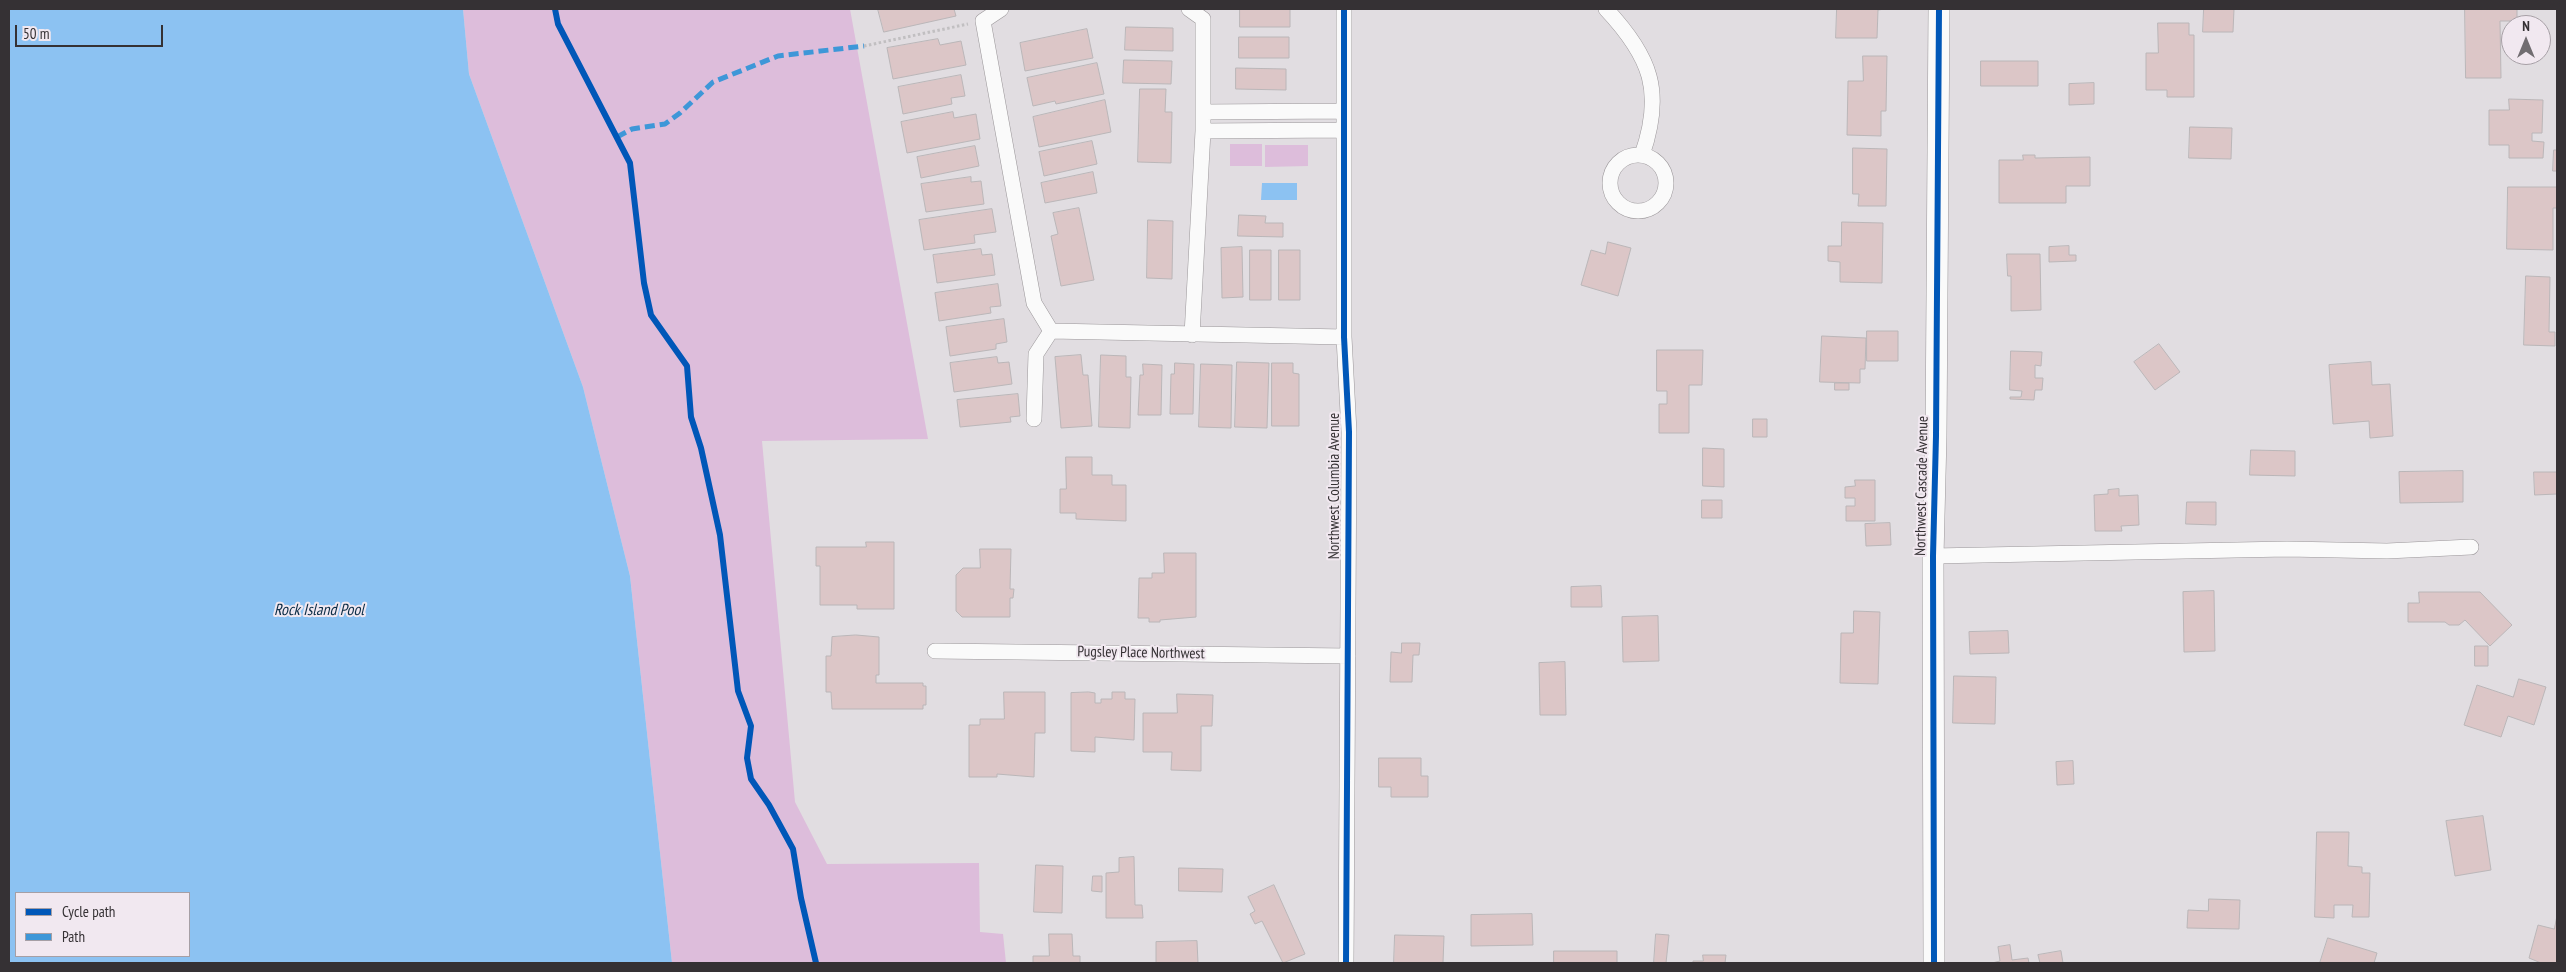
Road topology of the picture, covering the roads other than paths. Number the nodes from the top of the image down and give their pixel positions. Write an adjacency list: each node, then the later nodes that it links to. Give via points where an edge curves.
1 (1001, 9): 7 (street)
2 (1189, 9): 6 (street)
3 (1344, 9): 8 (street, Northwest Columbia Avenue)
4 (1606, 9): 12 (street, via 1629,33 1648,70 1654,105 1651,130)
5 (1939, 9): 18 (street, Northwest Cascade Avenue)
6 (1204, 14): 9 (street)
7 (982, 15): 13 (street, via 1034,303)
8 (1343, 110): 9 (street); 10 (street, Northwest Columbia Avenue)
9 (1203, 112): 11 (street)
10 (1343, 130): 11 (street); 15 (street, Northwest Columbia Avenue)
11 (1202, 131): 14 (street)
12 (1642, 155)
13 (1051, 332): 14 (street); 16 (street, via 1036,354)
14 (1192, 335): 15 (street)
15 (1344, 337): 20 (street, Northwest Columbia Avenue, via 1349,432)
16 (1034, 419)
17 (2472, 547): 18 (street, via 2386,551 2287,549)
18 (1933, 556): 22 (street, Northwest Cascade Avenue)
19 (935, 651): 20 (street, Pugsley Place Northwest)
20 (1348, 656): 21 (street, Northwest Columbia Avenue)
21 (1346, 963)
22 (1934, 963)

